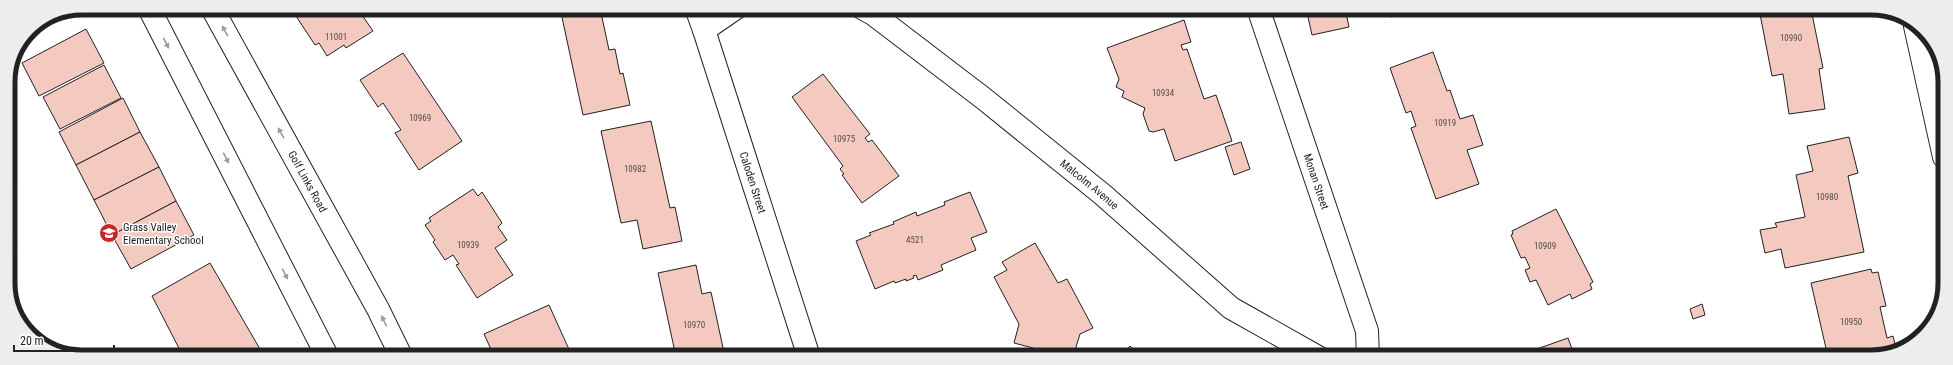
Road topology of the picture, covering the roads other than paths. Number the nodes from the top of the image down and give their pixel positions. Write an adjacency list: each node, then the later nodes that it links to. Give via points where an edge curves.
1 (153, 15): 10 (street, one-way to 10)
2 (216, 15): 11 (street, Golf Links Road, one-way to 2)
3 (699, 15): 7 (street, Caloden Street)
4 (726, 15): 7 (street)
5 (874, 15): 13 (street, Malcolm Avenue, via 1102,194 1231,308)
6 (1260, 15): 14 (street, Monan Street, via 1367,331)
7 (704, 30): 12 (street, Caloden Street)
8 (1917, 34): 9 (street)
9 (1938, 130)
10 (324, 350)
11 (398, 350)
12 (807, 350)
13 (1306, 350)
14 (1368, 350)

